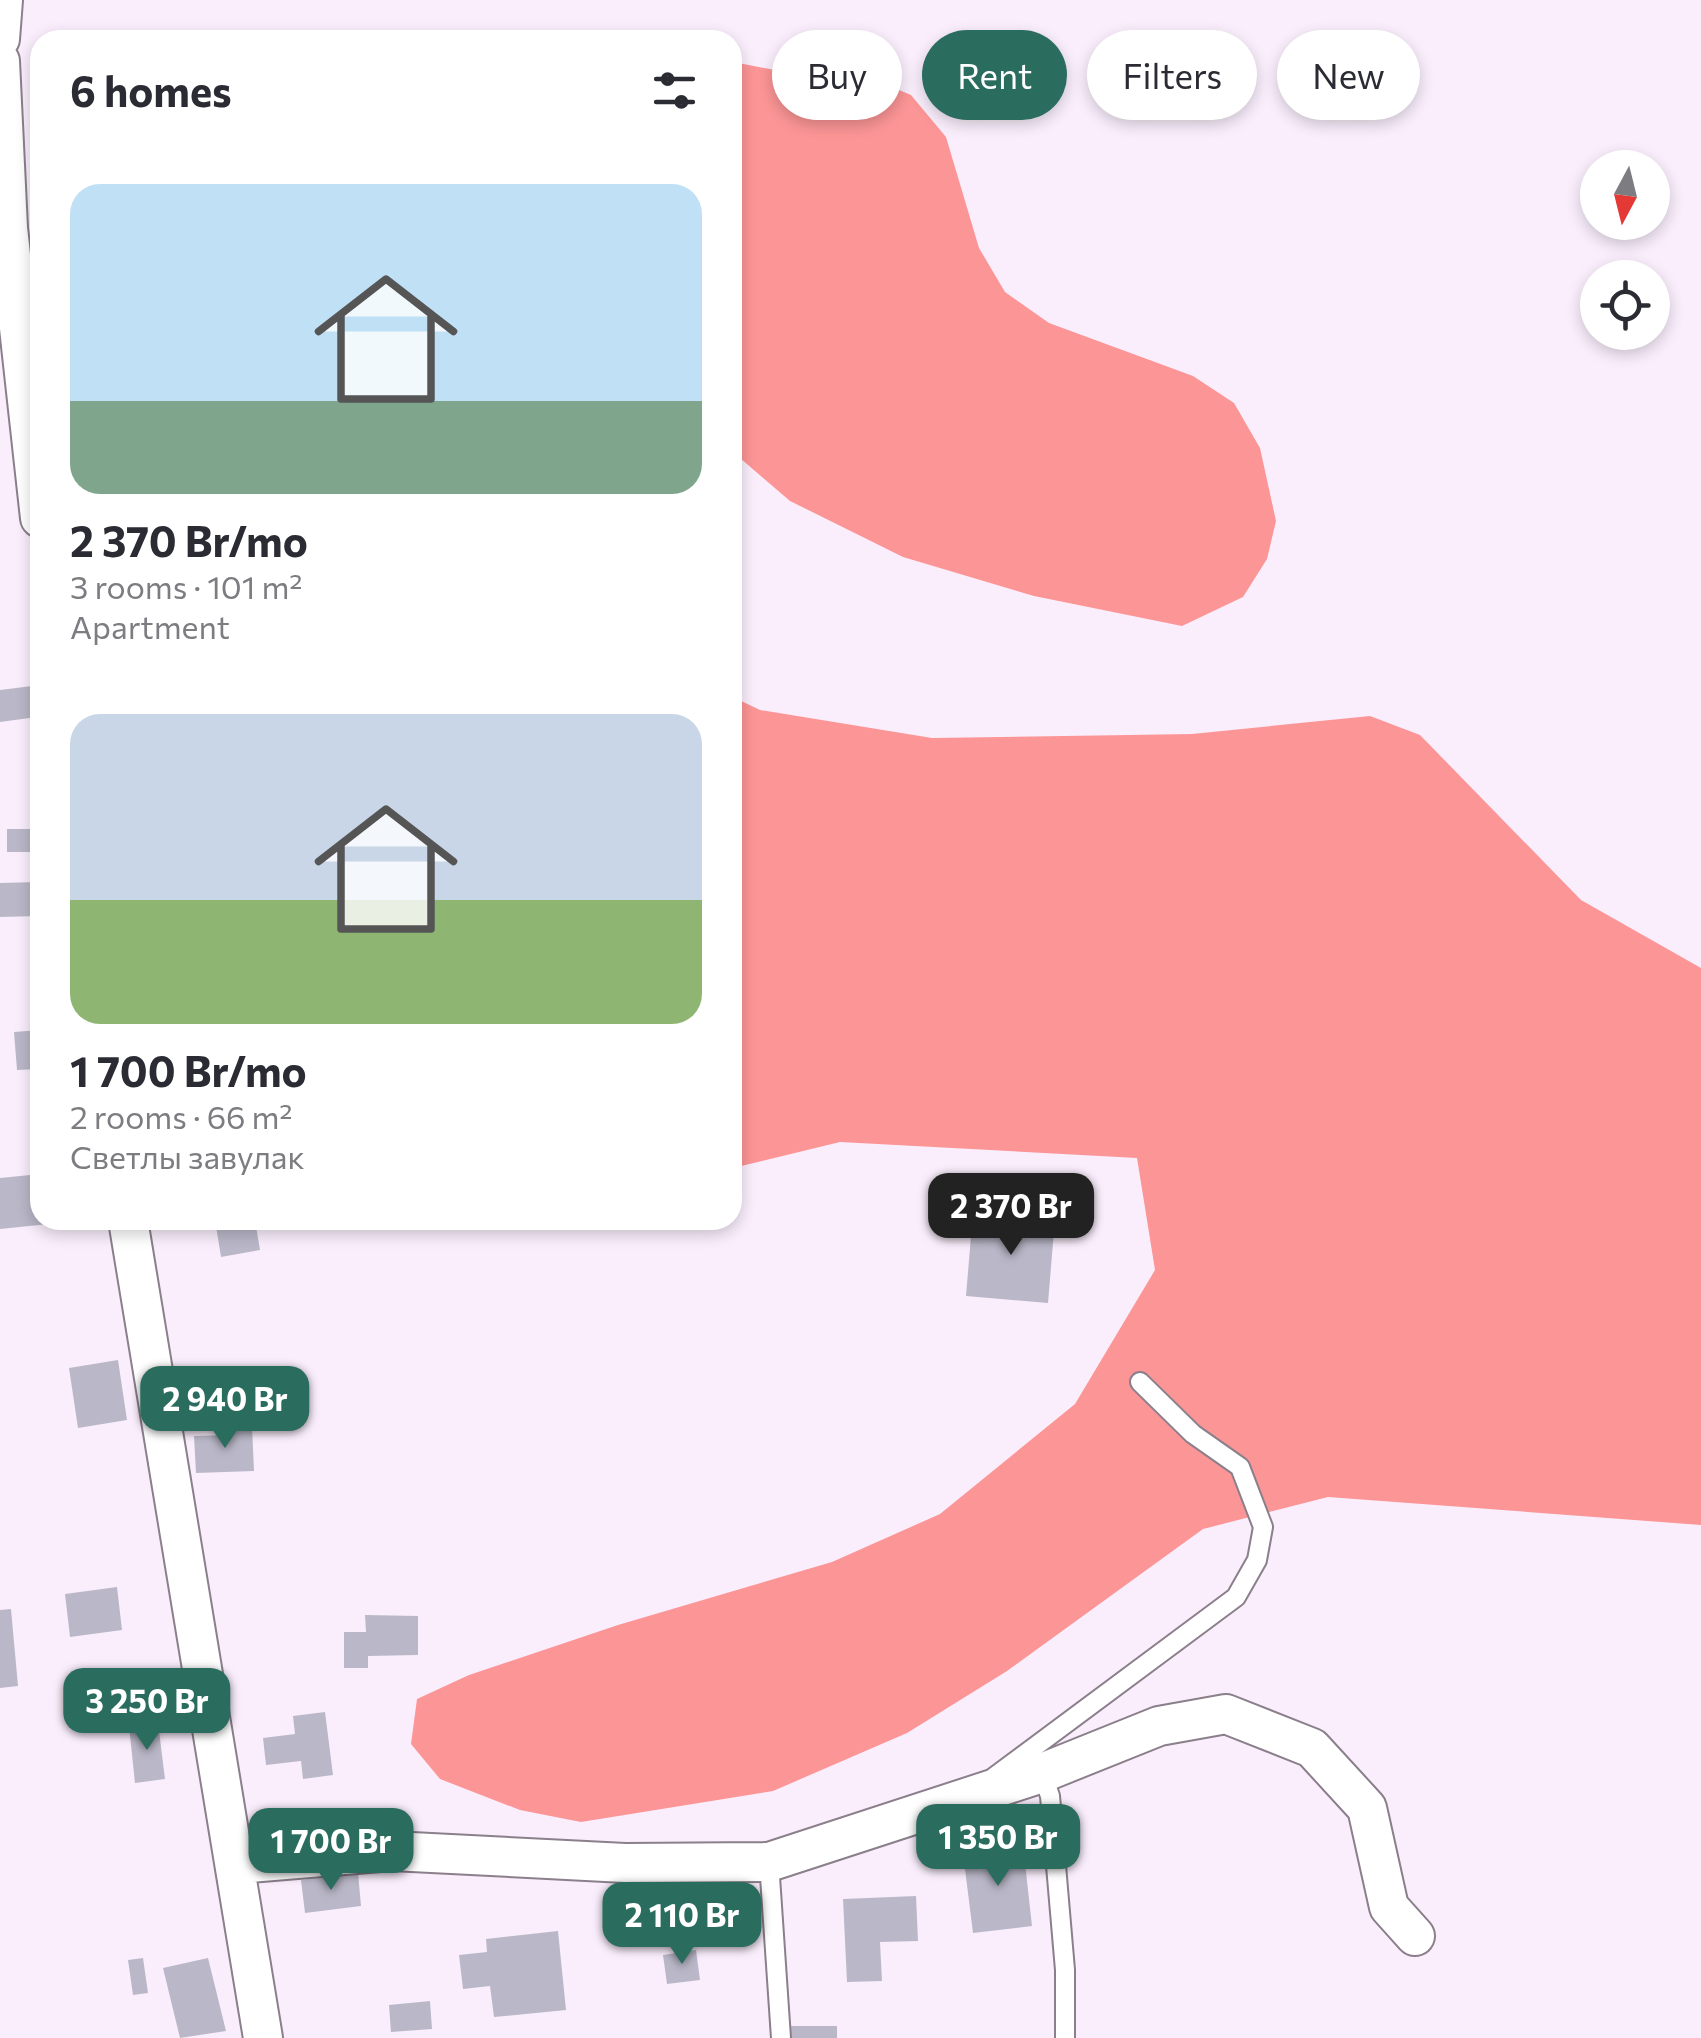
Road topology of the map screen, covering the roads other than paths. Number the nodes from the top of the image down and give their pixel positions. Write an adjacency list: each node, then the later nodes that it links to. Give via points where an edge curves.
1 (3, 0): 2 (street)
2 (0, 39)
3 (0, 61): 4 (street, via 8,228)
4 (30, 427)
5 (130, 1230): 10 (street)
6 (1140, 1382): 8 (lane, via 1240,1468 1263,1527 1258,1560 1236,1596)
7 (1042, 1773): 8 (street); 11 (street, via 1158,1726 1226,1714 1312,1748 1367,1808 1389,1907); 14 (lane, via 1050,1796)
8 (961, 1801): 9 (street)
9 (769, 1862): 10 (street, via 624,1863 392,1851); 13 (lane)
10 (238, 1864): 12 (street)
11 (1415, 1936)
12 (263, 2038)
13 (781, 2038)
14 (1065, 2038)

